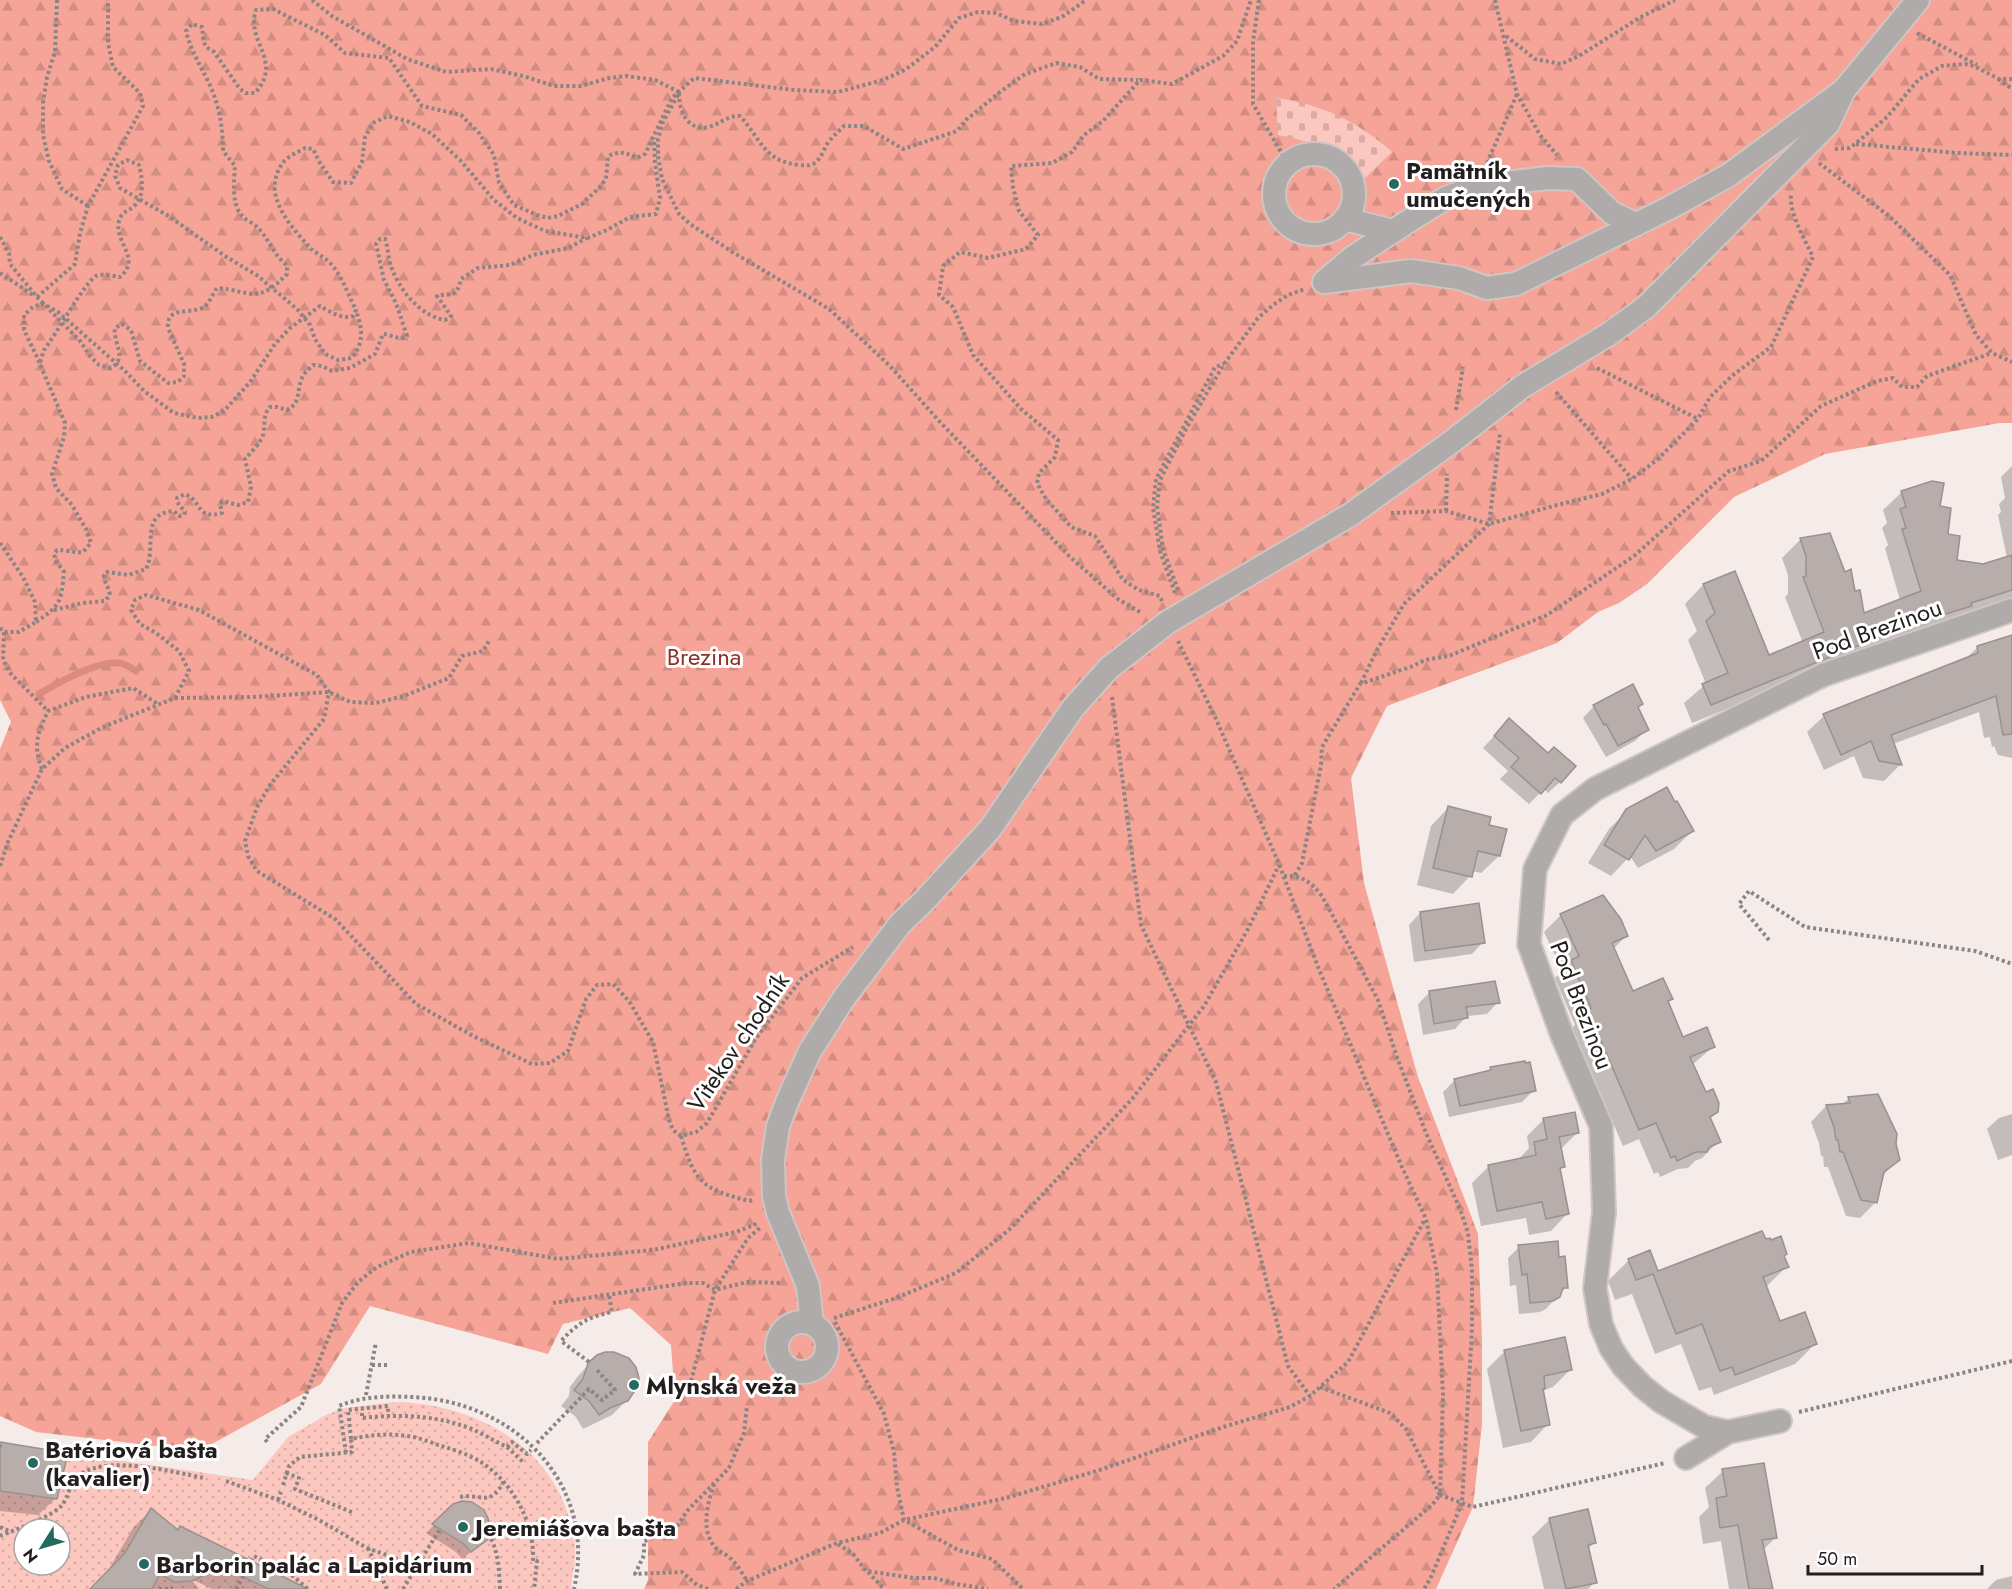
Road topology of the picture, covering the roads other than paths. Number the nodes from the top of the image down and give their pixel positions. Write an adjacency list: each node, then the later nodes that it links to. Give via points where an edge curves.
1 (1918, 0): 2 (street)
2 (1844, 90): 4 (street, via 1729,174); 7 (street, via 1828,124 1646,307 1503,402 1371,500 1290,551 1178,608 1109,668 1073,708 990,829 900,924 844,998 810,1051 778,1126 773,1160 776,1204)
3 (1345, 219): 3 (street, via 1319,234 1288,225 1274,194 1280,172 1309,154 1331,158 1341,165 1349,175 1354,198); 5 (street)
4 (1636, 224): 5 (street, via 1612,213 1577,179 1548,178 1477,186 1446,198); 5 (street, via 1516,284 1487,288 1459,278 1411,271 1324,282)
5 (1393, 231)
6 (2012, 610): 9 (street, Pod Brezinou, via 1823,675 1595,789 1562,815 1535,869 1529,944 1601,1126 1604,1212 1595,1288 1601,1324 1623,1366 1659,1408)
7 (822, 1321)
8 (1785, 1418): 9 (street)
9 (1728, 1432): 10 (street)
10 (1686, 1458)

